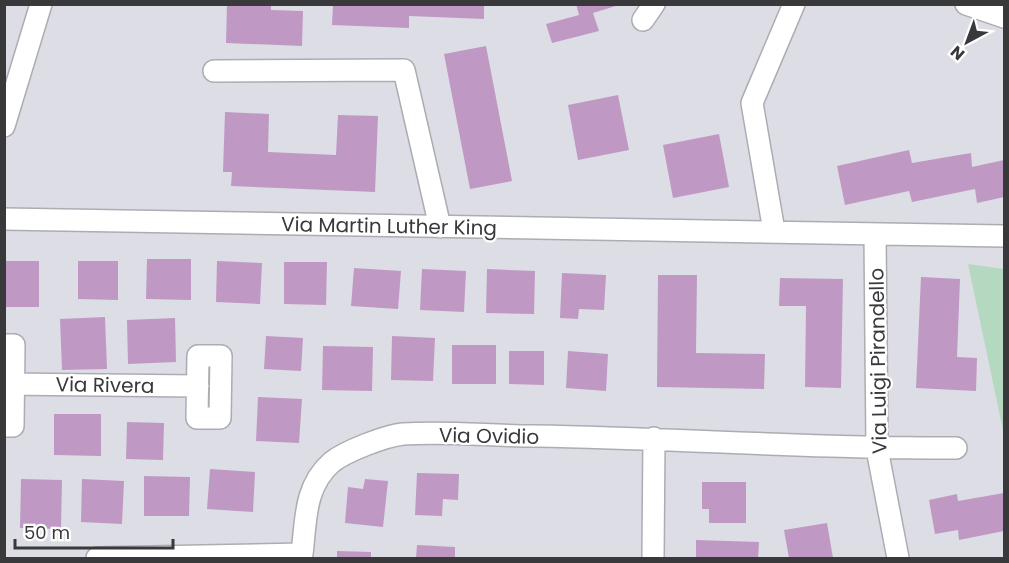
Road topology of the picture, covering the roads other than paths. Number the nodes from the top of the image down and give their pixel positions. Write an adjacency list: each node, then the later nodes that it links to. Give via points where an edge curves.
1 (41, 4): 6 (street)
2 (794, 4): 9 (street, via 752,103)
3 (966, 4): 4 (street)
4 (1005, 17)
5 (214, 71): 8 (street, via 404,70)
6 (4, 126)
7 (4, 219): 8 (street, Via Martin Luther King)
8 (440, 227): 9 (street, Via Martin Luther King)
9 (774, 231): 10 (street, Via Martin Luther King)
10 (875, 234): 11 (street, Via Martin Luther King); 18 (street, Via Luigi Pirandello)
11 (1005, 236)
12 (4, 345): 13 (street, via 14,345)
13 (9, 384): 14 (street, Via Rivera); 15 (street, via 13,426)
14 (198, 386)
15 (4, 426)
16 (654, 438): 18 (street, Via Ovidio); 19 (street, Via Ovidio, via 401,435 357,448 333,461 317,478 308,501); 21 (street)
17 (956, 448): 18 (street, Via Ovidio)
18 (877, 449): 22 (street, Via Luigi Pirandello)
19 (302, 556): 20 (street, Via Ovidio)
20 (97, 558)
21 (653, 558)
22 (898, 558)

